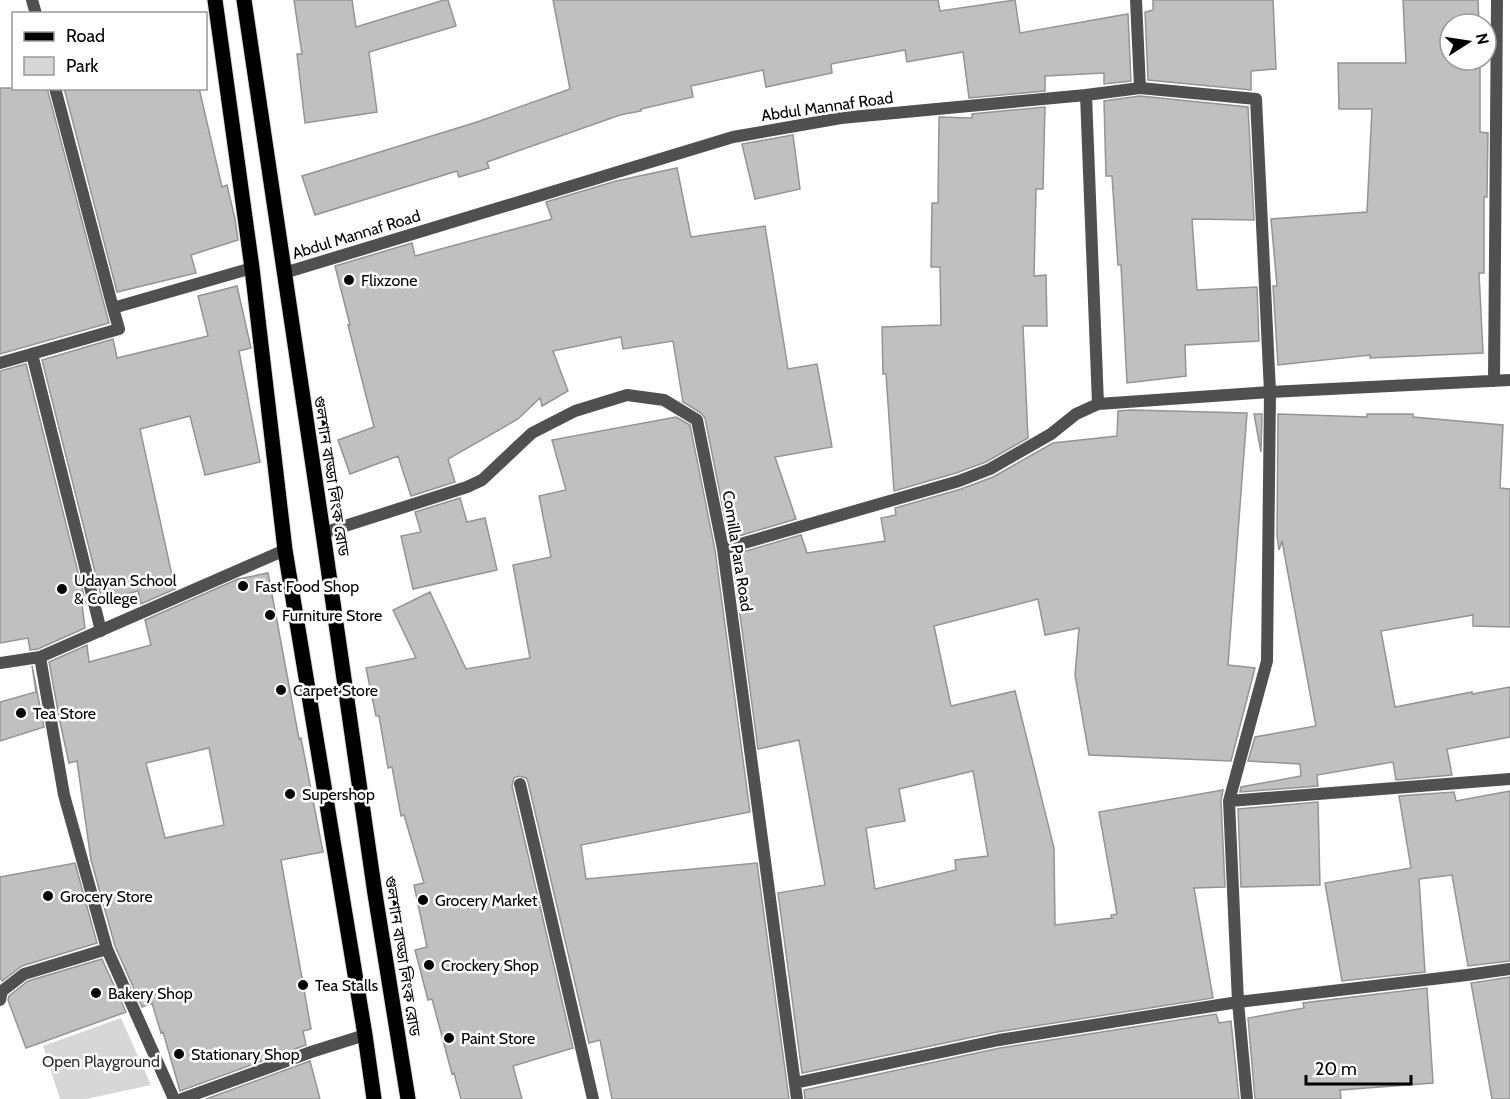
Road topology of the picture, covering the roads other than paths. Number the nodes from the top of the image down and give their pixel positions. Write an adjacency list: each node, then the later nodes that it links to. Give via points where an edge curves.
1 (215, 0): 8 (main road)
2 (244, 0): 9 (main road, গুলশান বাড্ডা লিংক রোড)
3 (1136, 0): 5 (street)
4 (1497, 0): 14 (street)
5 (1140, 88): 7 (street, Abdul Mannaf Road); 15 (street, Abdul Mannaf Road, via 1256,99)
6 (57, 90): 10 (street)
7 (1086, 95): 9 (street, Abdul Mannaf Road, via 841,118 734,137); 16 (street)
8 (252, 268): 10 (street); 19 (main road)
9 (284, 273): 17 (main road, গুলশান বাড্ডা লিংক রোড)
10 (112, 308): 11 (street, via 119,329)
11 (32, 354): 12 (street); 20 (street)
12 (0, 363)
13 (1510, 380): 14 (street)
14 (1494, 381): 15 (street)
15 (1270, 392): 16 (street); 25 (street, via 1268,661)
16 (1098, 404): 18 (street, via 990,469 959,481)
17 (323, 533): 18 (street, Comilla Para Road, via 467,487 482,480 532,433 575,411 627,395 664,400 697,420); 35 (main road, গুলশান বাড্ডা লিংক রোড)
18 (723, 549): 31 (street, Comilla Para Road)
19 (285, 550): 20 (street); 30 (main road)
20 (101, 631): 21 (street)
21 (40, 657): 22 (street); 26 (street, via 64,795)
22 (0, 663)
23 (1510, 779): 25 (street)
24 (520, 784): 36 (street)
25 (1229, 801): 29 (street)
26 (107, 949): 28 (street, via 24,974 2,991); 32 (street)
27 (1510, 969): 29 (street)
28 (0, 1000)
29 (1238, 1002): 31 (street, via 999,1040); 38 (street)
30 (365, 1035): 33 (street); 34 (main road)
31 (795, 1083): 37 (street, Comilla Para Road)
32 (174, 1099)
33 (182, 1099)
34 (374, 1099)
35 (408, 1099)
36 (593, 1099)
37 (797, 1099)
38 (1247, 1099)

